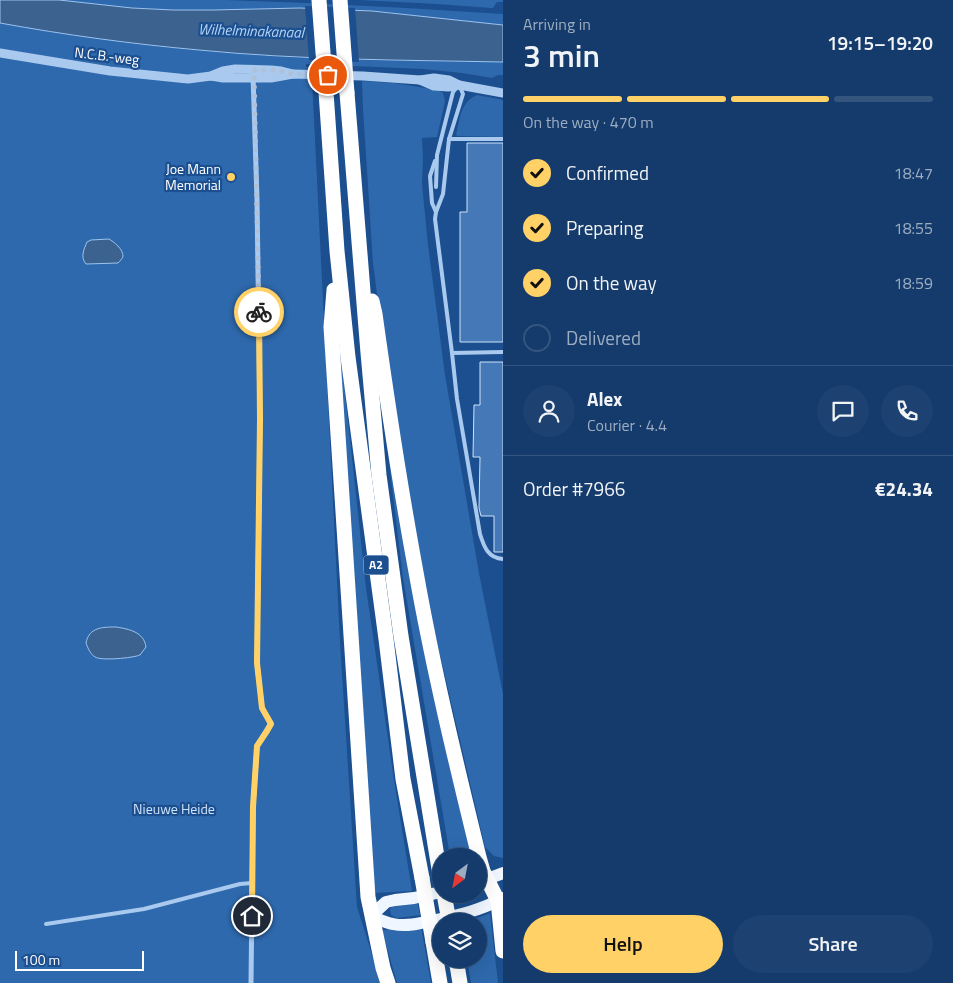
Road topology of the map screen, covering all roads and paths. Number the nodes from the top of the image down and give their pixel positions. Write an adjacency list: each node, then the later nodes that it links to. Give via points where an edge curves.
1 (319, 0): 13 (highway, A2, bridge)
2 (340, 0): 12 (highway, A2, bridge)
3 (0, 54): 4 (street, N.C.B.-weg, via 188,79)
4 (254, 74): 5 (street, N.C.B.-weg, via 271,78 293,74 363,76 420,80 434,86); 21 (street, via 260,419 257,663 262,708 271,724 257,746)
5 (459, 85): 6 (street, N.C.B.-weg); 7 (lane, via 462,94); 9 (lane, via 453,92)
6 (503, 93)
7 (449, 139): 8 (lane); 11 (lane, via 443,194)
8 (503, 139)
9 (437, 155): 10 (lane); 11 (lane, via 430,176)
10 (436, 187)
11 (436, 212): 15 (lane)
12 (359, 249): 17 (highway, A2, via 380,475 401,636); 18 (highway, A2, via 375,314 418,584)
13 (337, 251): 25 (highway, A2, via 331,327); 31 (highway, A2, bridge, via 403,779)
14 (503, 352): 15 (lane)
15 (452, 353): 16 (lane, via 480,534 489,553)
16 (503, 559)
17 (436, 848)
18 (477, 848)
19 (503, 873): 20 (main road)
20 (488, 879)
21 (252, 883): 26 (lane, via 144,908); 29 (street)
22 (488, 886): 24 (highway)
23 (432, 895): 25 (main road, via 386,902)
24 (500, 899): 25 (main road, via 465,914 419,924 391,924); 27 (highway)
25 (371, 916): 30 (highway, A2)
26 (46, 924)
27 (503, 951)
28 (458, 968): 32 (highway)
29 (251, 983)
30 (388, 983)
31 (440, 983)
32 (460, 983)

